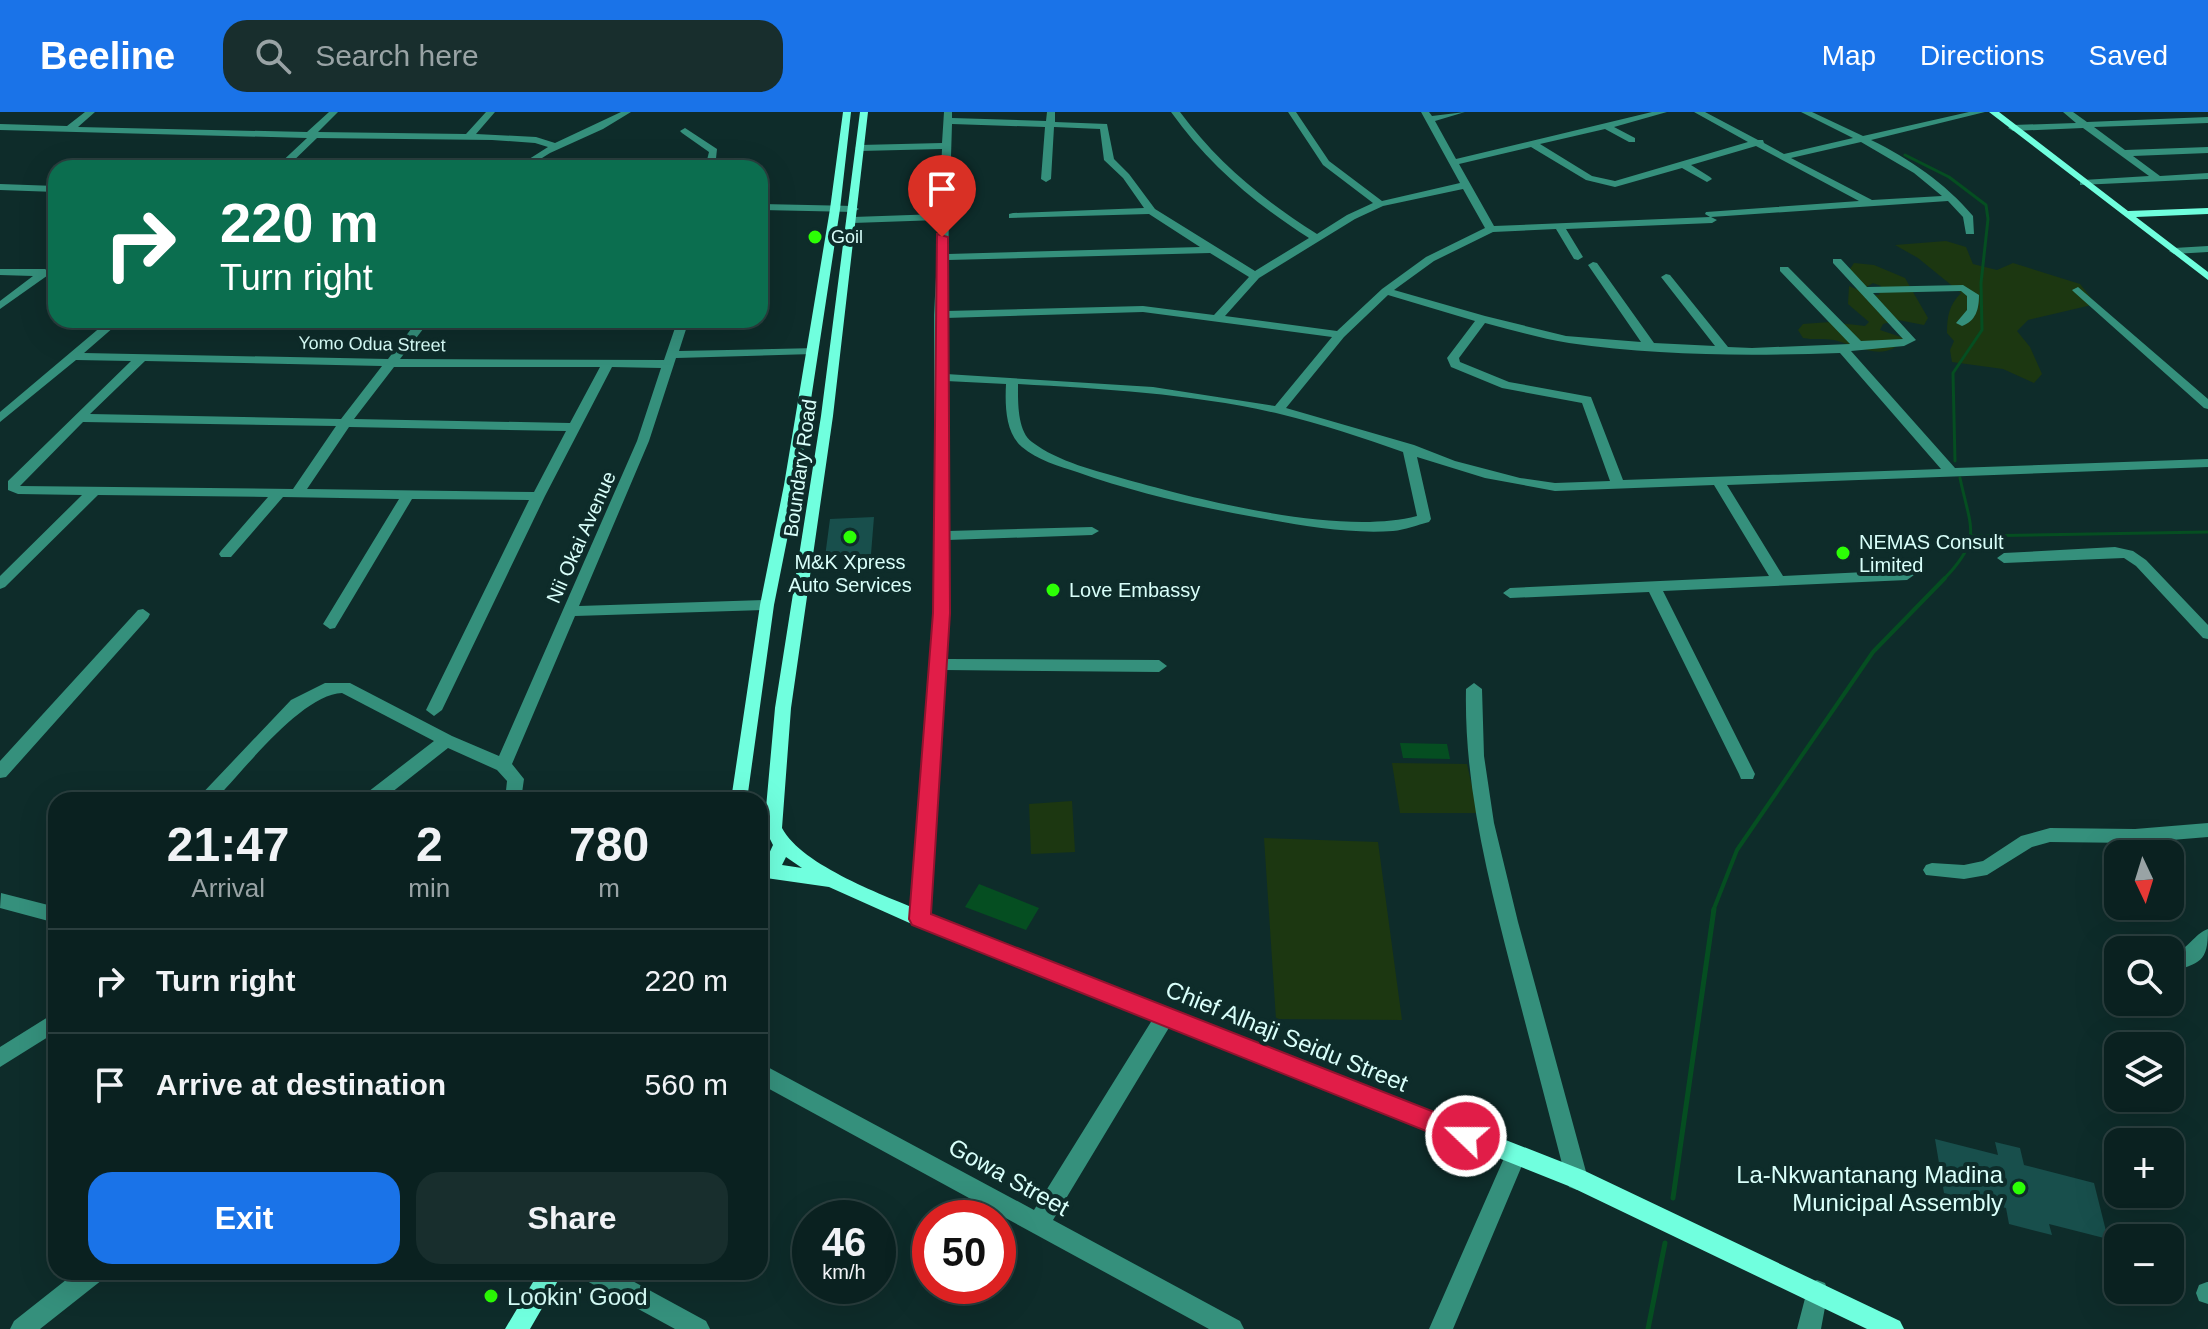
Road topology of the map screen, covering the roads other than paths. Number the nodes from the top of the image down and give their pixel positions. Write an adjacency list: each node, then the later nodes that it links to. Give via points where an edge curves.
1 (91, 112): 24 (street)
2 (334, 112): 27 (street)
3 (491, 112): 28 (street)
4 (627, 112): 33 (street)
5 (847, 112): 56 (main road, Boundary Road)
6 (864, 112): 35 (main road, Boundary Road)
7 (1051, 112): 20 (street)
8 (1175, 112): 66 (street, via 1237,185)
9 (1292, 112): 53 (street, via 1326,163)
10 (1461, 112): 18 (street)
11 (1663, 112): 22 (street)
12 (1698, 112): 31 (street)
13 (1805, 112): 29 (street)
14 (1981, 112): 29 (street)
15 (1993, 112): 25 (main road)
16 (2067, 112): 21 (street)
17 (947, 116): 20 (street); 34 (street)
18 (1426, 116): 42 (street)
19 (2208, 120): 21 (street)
20 (1053, 125): 45 (street); 57 (street, via 1104,126 1109,160)
21 (2085, 125): 25 (street); 37 (street)
22 (1606, 126): 30 (street); 32 (street)
23 (0, 127): 24 (street)
24 (71, 128): 27 (street)
25 (2013, 128): 48 (main road)
26 (685, 131): 41 (street, via 714,151)
27 (313, 134): 28 (street); 39 (street)
28 (468, 137): 33 (street)
29 (1865, 139): 38 (street); 52 (street, via 1914,168)
30 (1632, 140)
31 (1760, 142): 38 (street); 43 (street)
32 (1533, 144): 42 (street); 43 (street, via 1603,183)
33 (552, 145): 40 (street)
34 (945, 146): 35 (street); 62 (street)
35 (860, 148): 59 (main road, Boundary Road)
36 (2208, 150): 37 (street)
37 (2124, 153): 47 (street)
38 (1786, 156): 54 (street)
39 (288, 160)
40 (531, 160)
41 (712, 160)
42 (1452, 163): 49 (street)
43 (1683, 164): 46 (street)
44 (2208, 176): 47 (street)
45 (1046, 179)
46 (1707, 179)
47 (2160, 180): 48 (street)
48 (2083, 183): 60 (main road)
49 (1466, 185): 53 (street); 64 (street)
50 (0, 187): 51 (street)
51 (48, 189)
52 (1950, 198): 54 (street); 65 (street, via 1968,216)
53 (1380, 204): 66 (street)
54 (1872, 204): 63 (street)
55 (768, 207): 56 (street)
56 (835, 209): 59 (street); 96 (main road, Boundary Road)
57 (1151, 211): 61 (street); 68 (street)
58 (2208, 211): 60 (main road)
59 (854, 214): 62 (street); 148 (main road, Boundary Road, via 783,708)
60 (2125, 214): 69 (main road)
61 (1013, 216)
62 (942, 217): 70 (street)
63 (1559, 226): 64 (street); 71 (street)
64 (1491, 229): 83 (street, via 1430,259)
65 (1970, 232)
66 (1315, 237): 78 (street)
67 (2208, 249): 69 (street)
68 (1212, 250): 70 (street); 78 (street)
69 (2174, 251): 80 (main road)
70 (941, 257): 85 (street)
71 (1578, 257)
72 (1837, 261): 81 (street)
73 (1593, 265): 94 (street)
74 (1784, 269): 93 (street)
75 (0, 272): 76 (street)
76 (48, 272)
77 (48, 273): 84 (street)
78 (1255, 276): 86 (street)
79 (1666, 277): 97 (street)
80 (2208, 277)
81 (1864, 290): 88 (street, via 1968,289 1973,310); 93 (street, via 1910,340)
82 (2078, 290): 105 (street)
83 (1386, 291): 87 (street); 92 (street)
84 (0, 306)
85 (940, 315): 86 (street, via 1143,309); 103 (street)
86 (1218, 318): 92 (street)
87 (1482, 319): 94 (street, via 1566,339); 115 (street, via 1453,358 1455,364 1506,385 1587,400)
88 (1962, 323)
89 (107, 328): 98 (street)
90 (418, 328): 101 (street)
91 (681, 328): 100 (street, Nii Okai Avenue)
92 (1340, 335): 106 (street)
93 (1858, 345): 95 (street)
94 (1650, 346): 97 (street)
95 (1843, 349): 97 (street); 113 (street)
96 (813, 350): 100 (street, Yomo Odua Street); 130 (main road, Boundary Road)
97 (1725, 351)
98 (74, 356): 99 (street, Yomo Odua Street); 107 (street)
99 (142, 357): 101 (street, Yomo Odua Street); 108 (street)
100 (672, 360): 102 (street, Yomo Odua Street); 131 (street, Nii Okai Avenue)
101 (391, 363): 102 (street, Yomo Odua Street); 109 (street)
102 (608, 364): 110 (street)
103 (940, 377): 104 (street); 122 (street)
104 (1012, 381): 106 (street, via 1101,385); 111 (street, via 1022,439 1053,461 1130,486 1338,526 1385,528 1424,519)
105 (2208, 405)
106 (1278, 410): 111 (street)
107 (0, 418)
108 (80, 418): 109 (street); 116 (street, via 13,487)
109 (344, 424): 110 (street); 118 (street)
110 (575, 427): 120 (street)
111 (1409, 448): 115 (street, via 1521,483)
112 (2208, 463): 113 (street)
113 (1952, 473): 114 (street)
114 (1719, 483): 115 (street); 126 (street)
115 (1618, 486)
116 (94, 491): 117 (street); 127 (street)
117 (280, 492): 118 (street); 123 (street)
118 (298, 492): 119 (street)
119 (408, 494): 120 (street); 133 (street)
120 (538, 496): 138 (street)
121 (1092, 531): 122 (street)
122 (940, 536): 135 (street)
123 (226, 554)
124 (2004, 558): 134 (street, via 2128,554)
125 (1907, 575): 126 (street)
126 (1780, 582): 128 (street)
127 (0, 584)
128 (1655, 589): 129 (street); 142 (street)
129 (1510, 593)
130 (767, 605): 131 (street); 146 (main road, Boundary Road)
131 (570, 611): 140 (street, Nii Okai Avenue)
132 (143, 614): 141 (street)
133 (330, 624)
134 (2208, 634)
135 (938, 664): 136 (street); 155 (street)
136 (1159, 666)
137 (1474, 689): 163 (street, via 1472,725 1496,875)
138 (434, 710)
139 (446, 740): 140 (street); 143 (street, via 344,687 330,686 297,704); 144 (street)
140 (503, 765): 145 (street, via 516,779)
141 (0, 772)
142 (1747, 774)
143 (212, 792)
144 (380, 792)
145 (514, 792)
146 (740, 792)
147 (2208, 830): 150 (street, via 2050,835 2027,841 1987,868)
148 (771, 832): 149 (main road, via 780,854); 152 (main road, Chief Alhaji Seidu Street)
149 (768, 865)
150 (1932, 870)
151 (768, 872): 152 (main road, Chief Alhaji Seidu Street)
152 (834, 881): 155 (main road, Chief Alhaji Seidu Street)
153 (1, 901): 154 (street)
154 (48, 913)
155 (920, 919): 158 (main road, Chief Alhaji Seidu Street)
156 (2208, 937): 157 (street)
157 (2184, 959)
158 (1166, 1015): 162 (main road, Chief Alhaji Seidu Street); 164 (street)
159 (48, 1026): 160 (street)
160 (0, 1058)
161 (768, 1077): 164 (street, Gowa Street)
162 (1515, 1156): 163 (main road, Chief Alhaji Seidu Street); 173 (street)
163 (1577, 1179): 168 (main road, Chief Alhaji Seidu Street)
164 (1039, 1223): 172 (street, Gowa Street)
165 (84, 1280): 169 (street)
166 (547, 1280): 170 (main road)
167 (608, 1280): 171 (street)
168 (1817, 1291): 174 (street); 175 (main road, Chief Alhaji Seidu Street)
169 (22, 1329)
170 (517, 1329)
171 (698, 1329)
172 (1232, 1329)
173 (1441, 1329)
174 (1809, 1329)
175 (1892, 1329)

